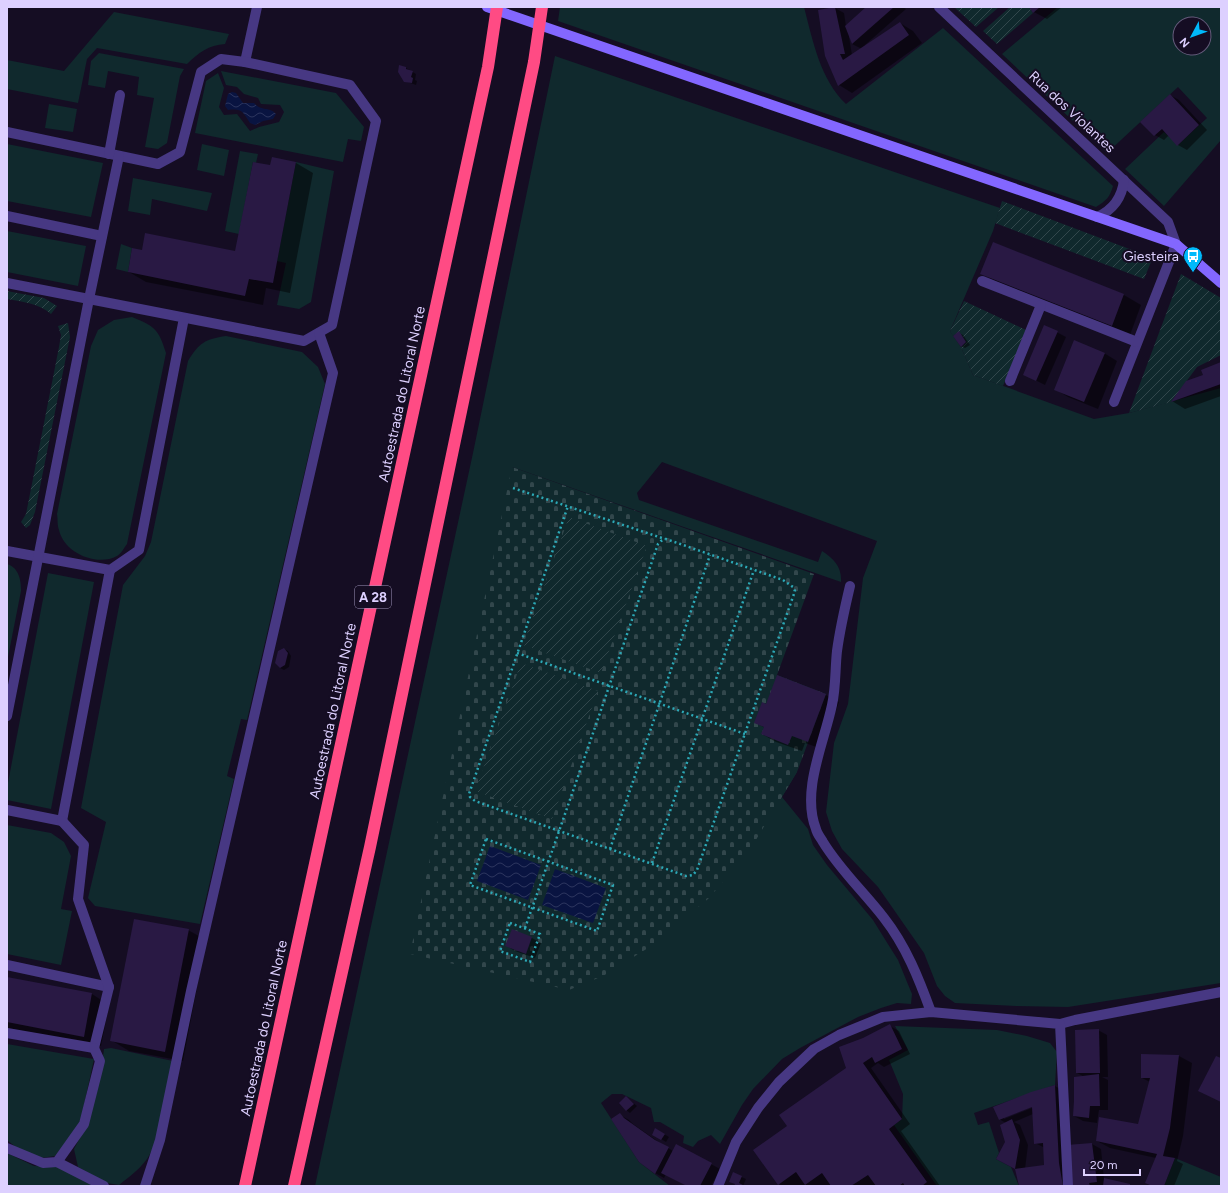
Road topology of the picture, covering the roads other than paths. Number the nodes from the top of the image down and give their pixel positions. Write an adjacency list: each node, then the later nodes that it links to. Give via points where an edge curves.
1 (257, 7): 6 (street)
2 (487, 7): 13 (street)
3 (497, 7): 44 (highway, Autoestrada do Litoral Norte / A 28, via 488,67)
4 (542, 7): 45 (highway, via 534,62 370,848)
5 (939, 7): 11 (street, Rua dos Violantes)
6 (245, 62): 10 (street, via 221,59 201,72 180,152 158,164); 22 (street, via 350,85 376,121 332,325)
7 (120, 95): 9 (street)
8 (7, 132): 9 (street)
9 (109, 154): 10 (street)
10 (119, 156): 14 (street)
11 (1124, 180): 13 (street, via 1123,189 1115,204); 15 (street, Rua dos Violantes, via 1168,222)
12 (7, 216): 14 (street)
13 (1097, 217): 15 (street)
14 (102, 236): 19 (street)
15 (1176, 244): 18 (street); 23 (street)
16 (982, 281): 20 (street)
17 (7, 283): 19 (street)
18 (1221, 283)
19 (89, 299): 21 (street); 27 (street)
20 (1041, 304): 23 (street); 24 (street)
21 (184, 318): 22 (street, via 304,341); 28 (street, via 139,550)
22 (319, 333): 43 (street, via 333,373 191,991 160,1140)
23 (1137, 342): 25 (street)
24 (1010, 381)
25 (1114, 402)
26 (7, 551): 27 (street)
27 (38, 557): 28 (street); 30 (street)
28 (110, 570): 32 (street)
29 (850, 586): 36 (street, via 842,617 832,705 812,784 814,823 831,855 885,919 905,948)
30 (7, 716)
31 (7, 810): 32 (street)
32 (62, 821): 34 (street, via 84,845 78,899)
33 (7, 965): 34 (street)
34 (109, 987): 39 (street)
35 (1221, 992): 37 (street)
36 (931, 1012): 37 (street); 46 (street, via 883,1017 814,1049 779,1082 758,1108 736,1142)
37 (1060, 1024): 47 (street)
38 (7, 1033): 39 (street)
39 (94, 1048): 41 (street, via 100,1061 84,1124)
40 (7, 1148): 41 (street, via 43,1163)
41 (57, 1162): 42 (street)
42 (104, 1186)
43 (145, 1186)
44 (245, 1186)
45 (294, 1186)
46 (718, 1186)
47 (1068, 1186)

